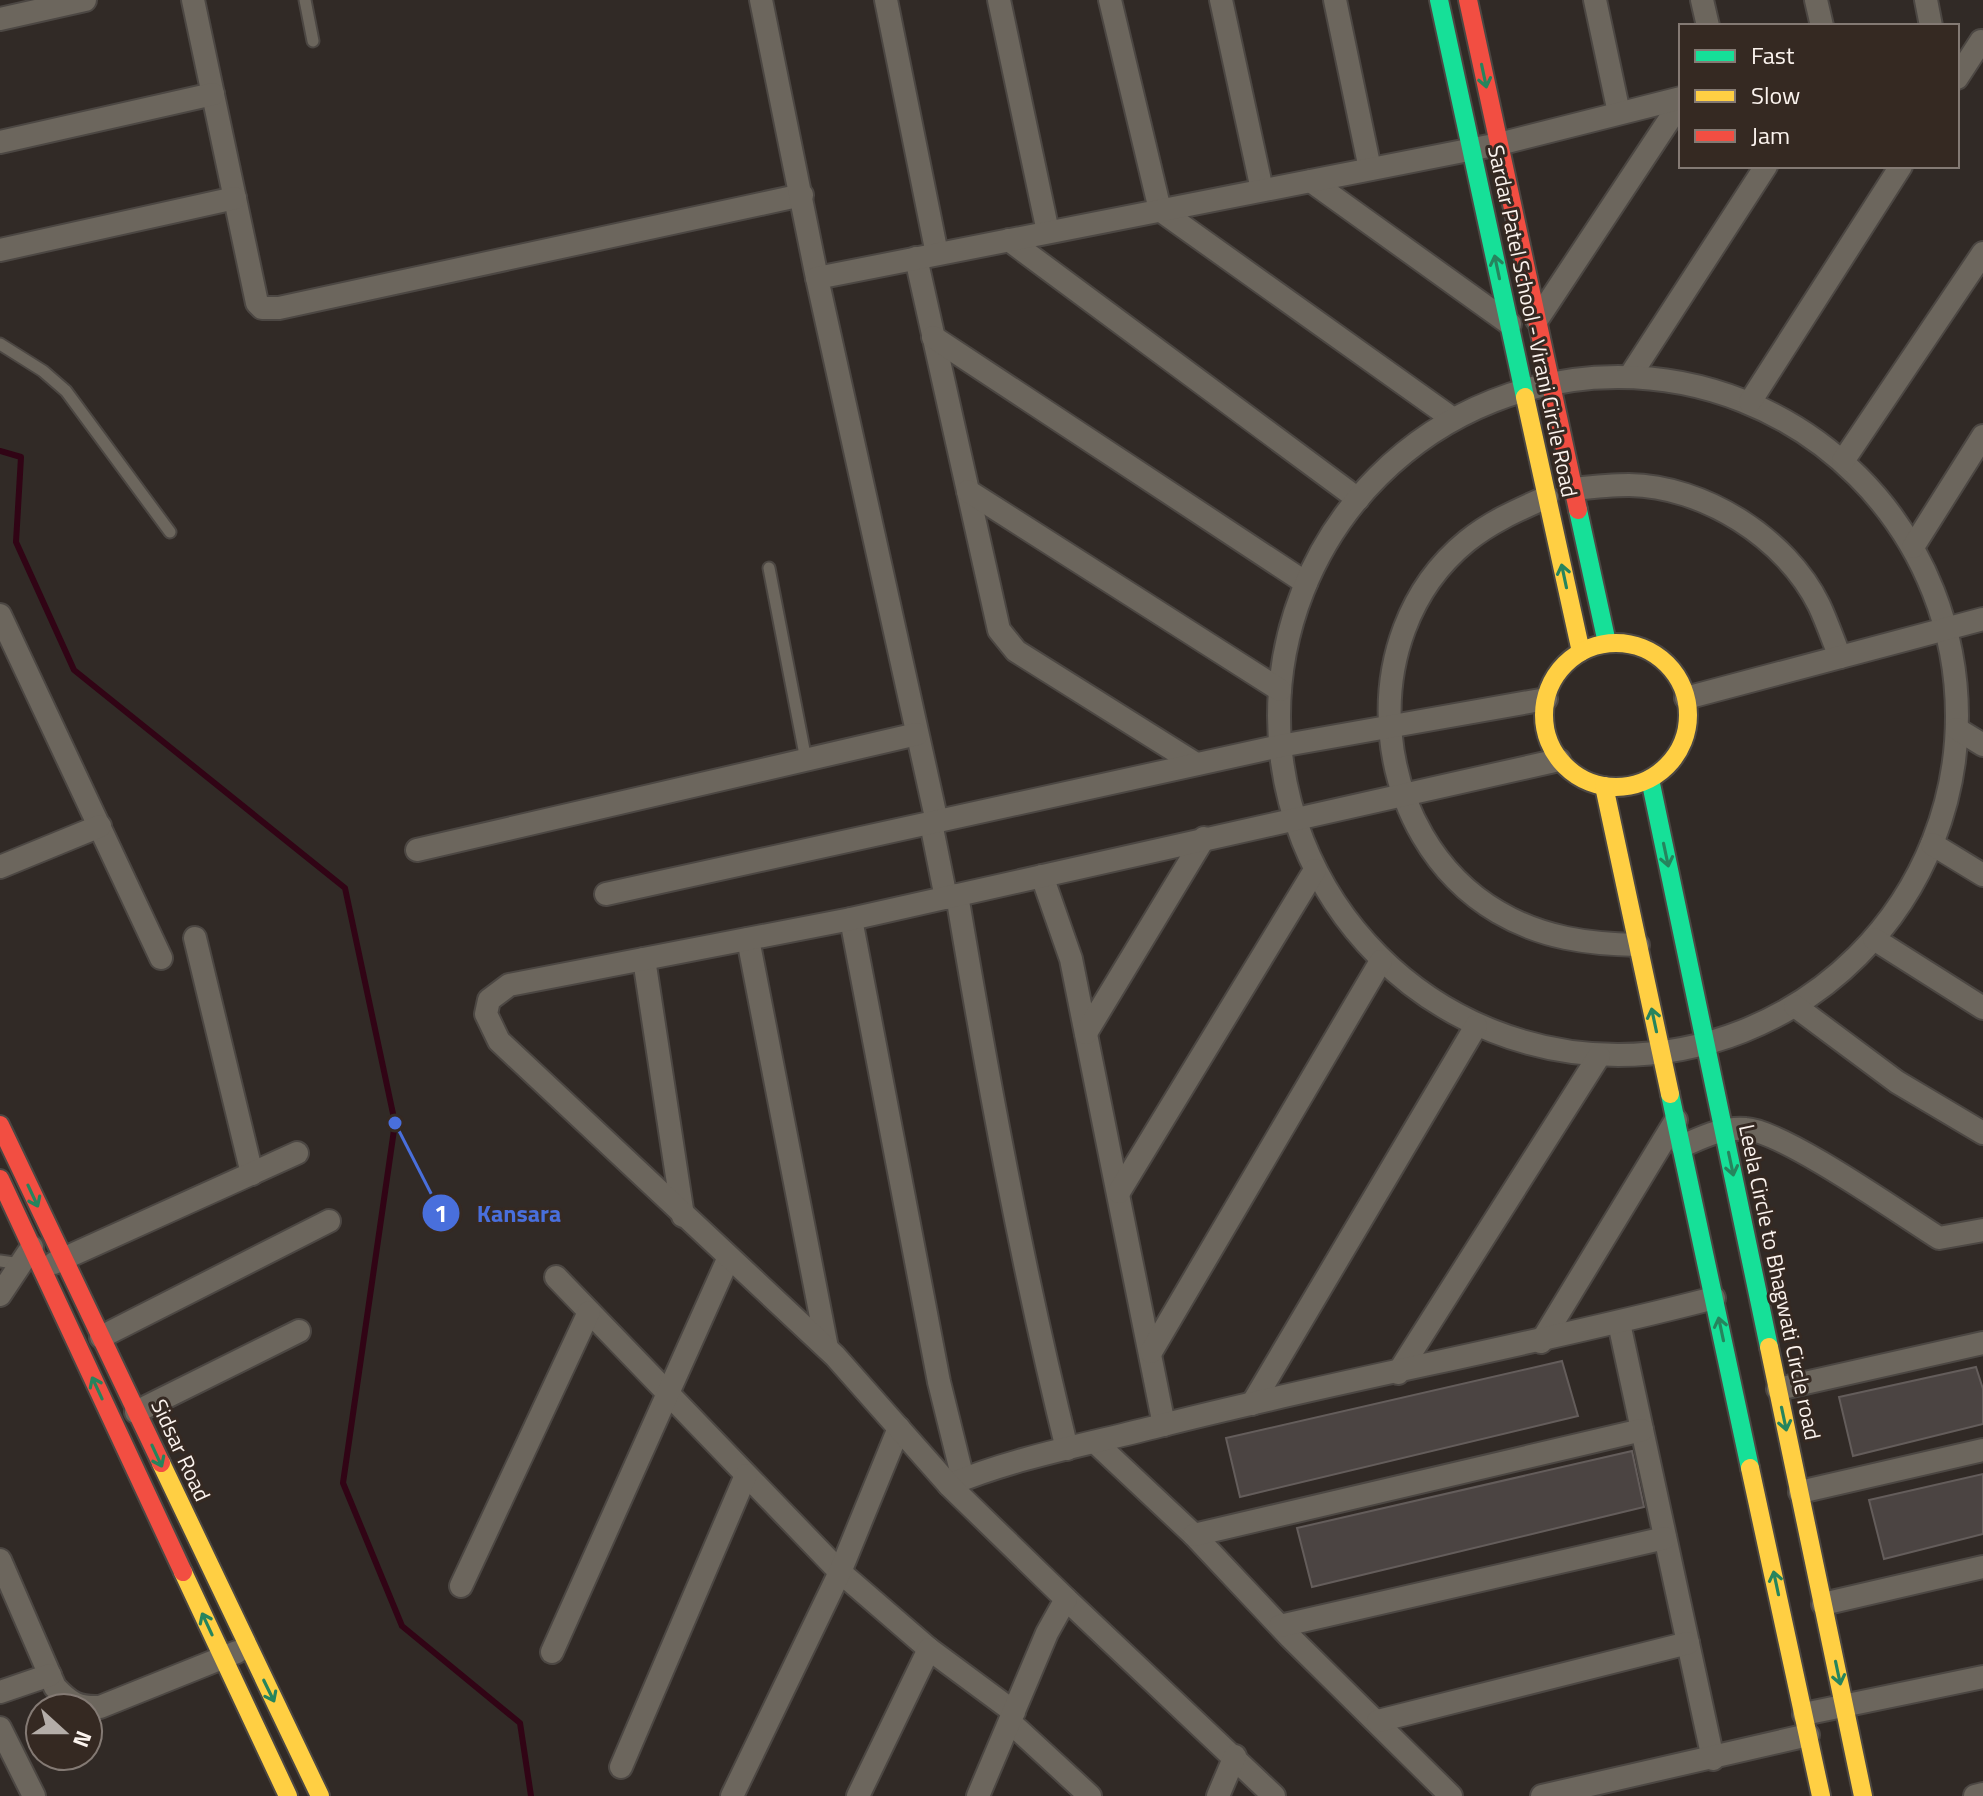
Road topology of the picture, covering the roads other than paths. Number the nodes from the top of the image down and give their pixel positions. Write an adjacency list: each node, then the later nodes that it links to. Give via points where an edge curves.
1 (85, 0): 16 (street)
2 (193, 0): 24 (street)
3 (305, 0): 20 (lane)
4 (761, 0): 36 (street)
5 (886, 0): 43 (street)
6 (999, 0): 39 (street)
7 (1110, 0): 38 (street)
8 (1221, 0): 35 (street)
9 (1335, 0): 33 (street)
10 (1439, 0): 30 (street, Sardar Patel School - Virani Circle Road)
11 (1468, 0): 29 (street, one-way to 29)
12 (1595, 0): 27 (street)
13 (1702, 0): 17 (street)
14 (1816, 0): 18 (street)
15 (1926, 0): 19 (street)
16 (0, 19)
17 (1708, 24)
18 (1822, 24)
19 (1931, 24)
20 (313, 41)
21 (1982, 41): 22 (street); 23 (street)
22 (1959, 45)
23 (1959, 75)
24 (213, 94): 28 (street); 37 (street)
25 (1679, 100): 27 (street)
26 (1679, 103): 45 (street)
27 (1619, 113): 29 (street)
28 (0, 142)
29 (1499, 144): 30 (street); 45 (street)
30 (1472, 149): 33 (street); 46 (street, Sardar Patel School - Virani Circle Road, one-way to 30)
31 (1765, 168): 49 (street)
32 (1900, 168): 52 (street)
33 (1370, 169): 34 (street)
34 (1311, 181): 35 (street); 46 (street)
35 (1262, 190): 38 (street)
36 (802, 195): 37 (street, via 270,309 257,303); 44 (street)
37 (235, 198): 41 (street)
38 (1160, 210): 39 (street); 53 (street)
39 (1048, 232): 40 (street)
40 (1009, 240): 43 (street); 59 (street)
41 (0, 250)
42 (1983, 253): 55 (street)
43 (927, 256): 44 (street); 47 (street)
44 (817, 278): 75 (street)
45 (1537, 320): 50 (street)
46 (1510, 324): 51 (street, Sardar Patel School - Virani Circle Road)
47 (933, 337): 57 (street); 63 (street)
48 (0, 344): 60 (lane, via 66,391)
49 (1630, 376): 50 (street); 52 (street, via 1691,383)
50 (1551, 383): 51 (street); 56 (street)
51 (1524, 389): 53 (street); 58 (street, Sardar Patel School - Virani Circle Road)
52 (1750, 402): 55 (street, via 1799,427)
53 (1453, 419): 59 (street, via 1402,455)
54 (1983, 436): 61 (street)
55 (1843, 461): 61 (street, via 1882,501)
56 (1574, 489): 67 (street); 69 (street, via 1631,485 1688,495 1740,520 1785,556 1819,603)
57 (968, 491): 70 (street); 80 (street, via 1004,640)
58 (1547, 497): 68 (street, Sardar Patel School - Virani Circle Road, one-way to 58); 73 (street, via 1498,518 1437,573 1414,608 1399,646)
59 (1358, 499): 63 (street)
60 (170, 532)
61 (1913, 547): 66 (street)
62 (769, 568): 78 (lane)
63 (1306, 583): 70 (street, via 1293,618)
64 (0, 615): 86 (street)
65 (1983, 619): 66 (street)
66 (1947, 629): 69 (street); 74 (street)
67 (1607, 643): 68 (street); 71 (street, via 1638,647 1665,662)
68 (1581, 652): 72 (street, via 1553,680)
69 (1840, 657): 71 (street)
70 (1280, 690): 77 (street)
71 (1686, 698): 81 (street, via 1688,717 1681,744)
72 (1546, 699): 73 (street); 79 (street, via 1544,720)
73 (1388, 728): 77 (street); 83 (street)
74 (1957, 729): 76 (street); 88 (street, via 1950,788)
75 (917, 734): 78 (street); 85 (street)
76 (1983, 745)
77 (1280, 746): 80 (street); 84 (street)
78 (806, 760): 89 (street)
79 (1559, 760): 82 (street, via 1587,781); 83 (street)
80 (1196, 764): 85 (street)
81 (1650, 779): 82 (street); 108 (street, Leela Circle to Bhagwati Circle road, one-way to 108)
82 (1604, 786): 100 (street)
83 (1401, 794): 84 (street); 100 (street, via 1424,840 1456,880 1497,911 1543,933 1593,944)
84 (1294, 818): 87 (street); 91 (street)
85 (934, 822): 94 (street); 95 (street)
86 (100, 826): 90 (street); 101 (street)
87 (1204, 838): 93 (street); 107 (street)
88 (1932, 844): 92 (street); 99 (street, via 1907,894)
89 (417, 850)
90 (0, 867)
91 (1315, 870): 103 (street, via 1344,918); 119 (street)
92 (1983, 875)
93 (1042, 876): 95 (street); 107 (street, via 1071,959)
94 (606, 894)
95 (952, 896): 96 (street); 146 (street)
96 (851, 919): 98 (street); 149 (street)
97 (195, 938): 117 (street)
98 (748, 939): 102 (street); 135 (street)
99 (1874, 939): 104 (street, via 1837,976); 105 (street)
100 (1638, 945): 109 (street, one-way to 100)
101 (161, 958)
102 (644, 959): 120 (street); 120 (street, via 509,985 489,1000 486,1014 499,1041)
103 (1381, 961): 106 (street, via 1426,997); 136 (street)
104 (1795, 1006): 108 (street); 114 (street, via 1897,1082)
105 (1983, 1008)
106 (1476, 1026): 110 (street, via 1536,1047); 140 (street)
107 (1086, 1033): 119 (street)
108 (1706, 1045): 109 (street); 113 (street, Leela Circle to Bhagwati Circle road)
109 (1662, 1054): 110 (street); 111 (street)
110 (1599, 1056): 137 (street)
111 (1676, 1120): 115 (street); 133 (street)
112 (0, 1125): 124 (street, Sidsar Road, one-way to 124)
113 (1723, 1129): 115 (street); 122 (street, via 1763,1133 1939,1238); 138 (street, Leela Circle to Bhagwati Circle road, one-way to 138)
114 (1983, 1133)
115 (1682, 1146): 128 (street)
116 (297, 1153): 117 (street)
117 (252, 1174): 124 (street)
118 (0, 1179): 125 (street)
119 (1119, 1192): 136 (street)
120 (683, 1216): 123 (street)
121 (329, 1221): 132 (street)
122 (1983, 1230)
123 (729, 1257): 135 (street); 139 (street)
124 (63, 1258): 125 (street); 132 (street, Sidsar Road)
125 (24, 1260): 127 (street); 165 (street, one-way to 125)
126 (556, 1277): 129 (street)
127 (0, 1295)
128 (1714, 1298): 130 (street); 172 (street, one-way to 128)
129 (589, 1312): 139 (street); 156 (street)
130 (1619, 1323): 133 (street); 144 (street)
131 (299, 1331): 141 (street)
132 (101, 1337): 141 (street, Sidsar Road)
133 (1541, 1342): 137 (street)
134 (1983, 1343): 138 (street)
135 (827, 1348): 143 (street)
136 (1151, 1352): 142 (street)
137 (1398, 1373): 140 (street)
138 (1778, 1389): 150 (street, Leela Circle to Bhagwati Circle road, one-way to 150)
139 (668, 1393): 148 (street); 164 (street)
140 (1252, 1404): 142 (street)
141 (136, 1412): 162 (street, Sidsar Road, one-way to 162)
142 (1164, 1425): 145 (street)
143 (899, 1428): 149 (street); 155 (street)
144 (1642, 1430): 151 (street); 152 (street)
145 (1095, 1442): 146 (street); 151 (street)
146 (1067, 1449): 149 (street)
147 (1983, 1450): 150 (street)
148 (746, 1475): 155 (street); 176 (street)
149 (956, 1482): 157 (street)
150 (1800, 1492): 159 (street, Leela Circle to Bhagwati Circle road)
151 (1194, 1535): 160 (street)
152 (1665, 1538): 160 (street); 161 (street)
153 (0, 1560): 158 (street)
154 (1983, 1567): 159 (street)
155 (840, 1572): 163 (street); 181 (street)
156 (461, 1586)
157 (1066, 1599): 170 (street); 174 (street)
158 (8, 1601): 166 (street)
159 (1823, 1604): 169 (street, Leela Circle to Bhagwati Circle road, one-way to 169)
160 (1280, 1626): 171 (street)
161 (1688, 1643): 171 (street); 175 (street)
162 (249, 1647): 165 (street); 180 (street, Sidsar Road, one-way to 180)
163 (929, 1649): 170 (street); 182 (street)
164 (552, 1652)
165 (223, 1657): 166 (street, via 100,1707 70,1703); 179 (street)
166 (50, 1675): 168 (street)
167 (1983, 1677): 169 (street)
168 (0, 1692)
169 (1845, 1706): 172 (street); 190 (street, Leela Circle to Bhagwati Circle road)
170 (1012, 1717): 183 (street); 184 (street)
171 (1378, 1721): 187 (street)
172 (1806, 1724): 175 (street); 189 (street)
173 (0, 1728): 178 (street)
174 (1235, 1756): 185 (street); 186 (street)
175 (1713, 1759): 188 (street)
176 (621, 1767)
177 (1983, 1794): 191 (street)
178 (34, 1796)
179 (288, 1796)
180 (320, 1796)
181 (732, 1796)
182 (858, 1796)
183 (978, 1796)
184 (1090, 1796)
185 (1218, 1796)
186 (1274, 1796)
187 (1451, 1796)
188 (1542, 1796)
189 (1821, 1796)
190 (1863, 1796)
191 (1975, 1796)

